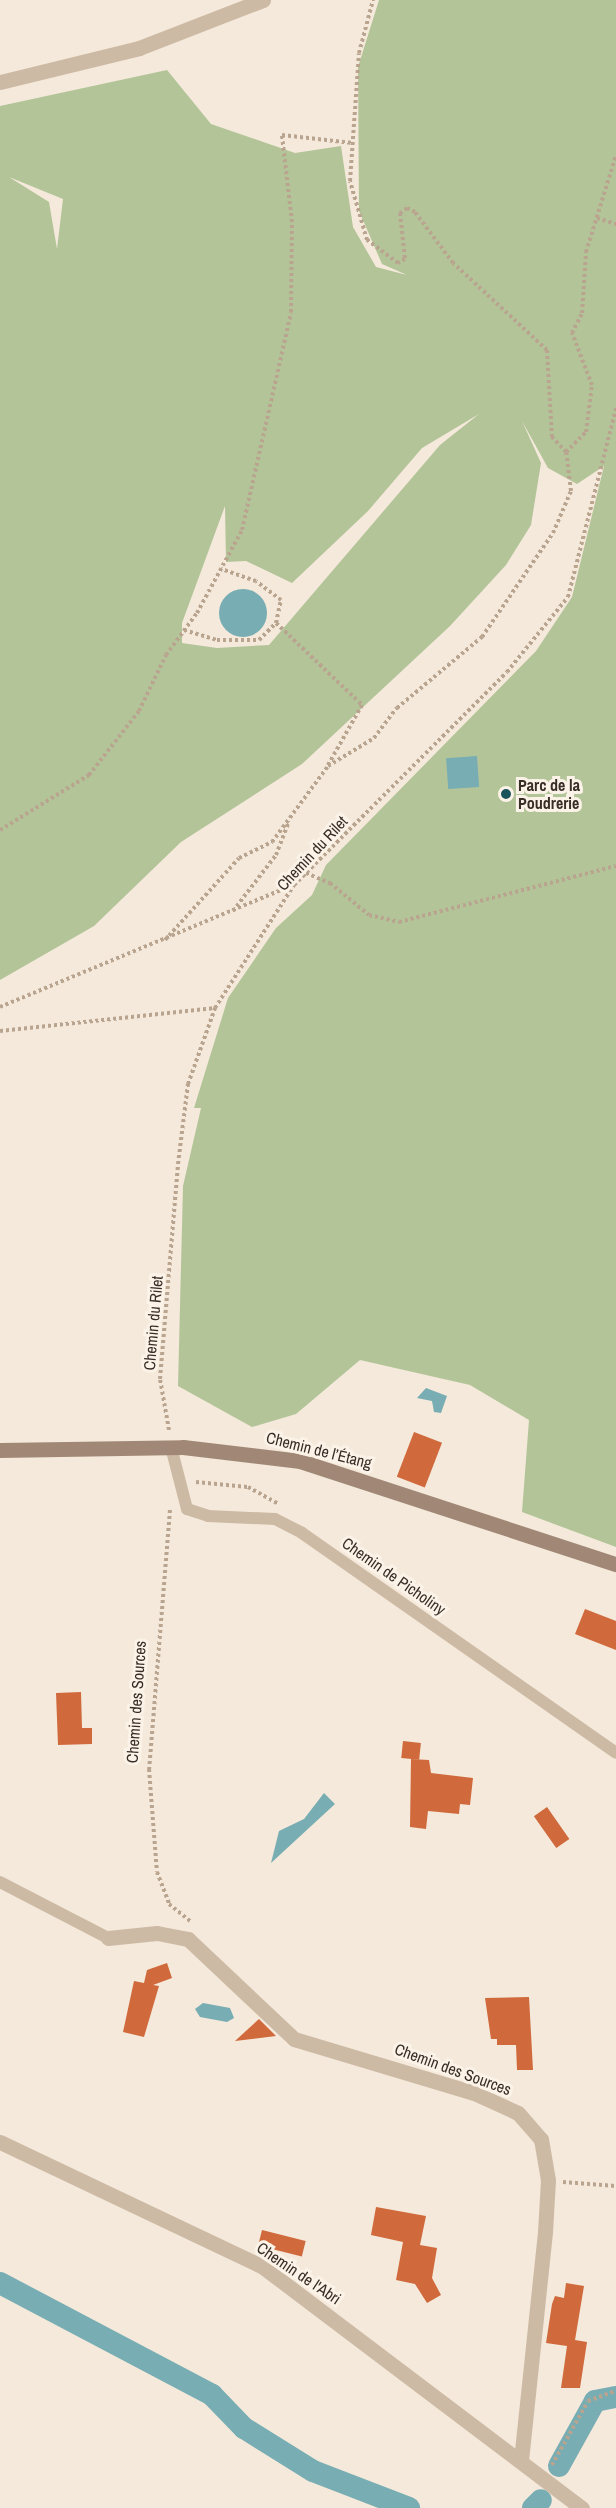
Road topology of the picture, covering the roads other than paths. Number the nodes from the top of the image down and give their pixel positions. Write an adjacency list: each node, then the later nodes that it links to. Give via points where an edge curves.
1 (263, 0): 2 (street, via 139,48)
2 (0, 82)
3 (167, 1447): 4 (main road, Chemin de l’Étang); 5 (main road, Chemin de l’Étang, via 300,1461); 6 (lane, Chemin de Picholiny, via 187,1509 285,1524)
4 (0, 1450)
5 (616, 1564)
6 (616, 1753)
7 (0, 1882): 8 (lane, Chemin des Sources)
8 (108, 1938): 10 (street, Chemin des Sources, via 157,1933 188,1939 294,2038 400,2067 518,2113 541,2139 548,2180)
9 (0, 2142): 10 (street, Chemin de l'Abri, via 263,2267)
10 (521, 2460): 11 (street, Chemin de l'Abri)
11 (582, 2508)

